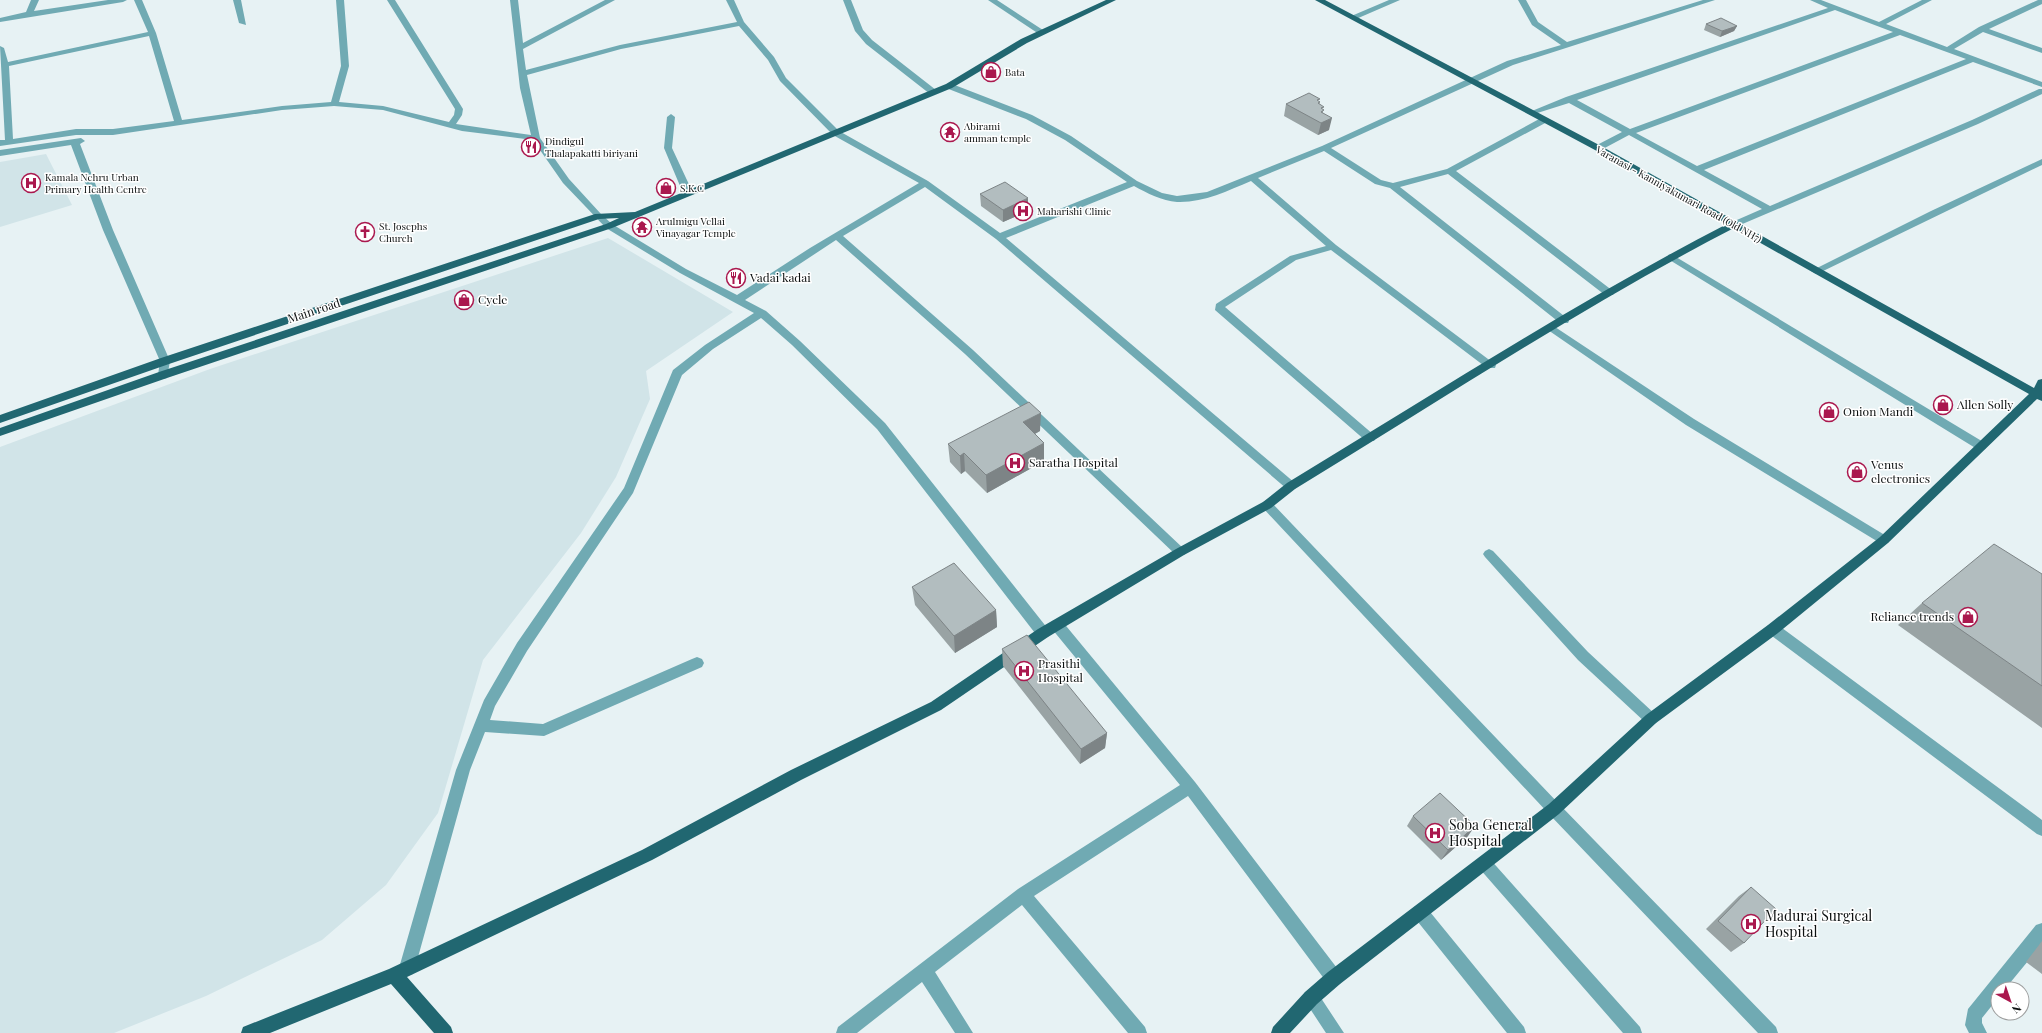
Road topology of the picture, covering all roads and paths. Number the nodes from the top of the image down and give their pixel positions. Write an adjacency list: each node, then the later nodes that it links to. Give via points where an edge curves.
1 (36, 0): 21 (street)
2 (124, 0): 21 (street)
3 (138, 0): 30 (street)
4 (237, 0): 24 (street)
5 (340, 0): 45 (street, via 345,66)
6 (391, 0): 50 (street, via 458,109 458,115)
7 (514, 0): 33 (street)
8 (610, 0): 33 (street)
9 (730, 0): 25 (street)
10 (847, 0): 43 (street, via 859,31 869,42)
11 (992, 0): 28 (street)
12 (1112, 0): 28 (main road, Main road)
13 (1318, 0): 22 (main road, Varanasi - Kanniyakumari Road (Old NH7))
14 (1396, 0): 22 (street)
15 (1522, 0): 31 (street, via 1535,23)
16 (1711, 0): 31 (street)
17 (1814, 0): 20 (street)
18 (1928, 0): 26 (street)
19 (2042, 1): 27 (street)
20 (1836, 8): 26 (street); 44 (street)
21 (29, 14): 23 (street)
22 (1353, 17): 39 (main road, Varanasi - Kanniyakumari Road (Old NH7))
23 (0, 20)
24 (243, 23)
25 (741, 23): 38 (street, via 627,45); 52 (street, via 771,59 783,79)
26 (1881, 24): 29 (street)
27 (1982, 29): 34 (street); 35 (street)
28 (1042, 32): 40 (main road, Main road, via 1024,40)
29 (1901, 32): 34 (street); 53 (street)
30 (152, 33): 37 (street); 49 (street)
31 (1566, 45): 39 (street, via 1510,63)
32 (0, 48): 37 (street)
33 (519, 48): 38 (street)
34 (1949, 49): 36 (street)
35 (2042, 51)
36 (1974, 60): 41 (street); 62 (street)
37 (2, 65): 55 (street)
38 (522, 74): 54 (street)
39 (1470, 81): 46 (main road, Varanasi - Kanniyakumari Road (Old NH7)); 58 (street)
40 (949, 86): 43 (main road, Main road); 66 (street, via 1029,117 1068,138)
41 (2042, 86)
42 (2042, 91): 69 (street)
43 (933, 92): 52 (main road, Main road)
44 (1569, 99): 46 (street); 53 (street)
45 (334, 104): 49 (street, via 282,108); 50 (street, via 383,108)
46 (1531, 113): 48 (main road, Varanasi - Kanniyakumari Road (Old NH7))
47 (670, 117): 68 (street, via 668,148)
48 (1544, 120): 59 (main road, Varanasi - Kanniyakumari Road (Old NH7)); 63 (street)
49 (179, 122): 51 (street)
50 (452, 124): 54 (street, via 462,128)
51 (113, 132): 55 (street, via 76,132); 57 (street)
52 (836, 133): 65 (street); 68 (main road, Main road)
53 (1627, 133): 59 (street); 62 (street)
54 (536, 138): 71 (street, via 566,181)
55 (9, 142): 56 (street)
56 (0, 143)
57 (75, 143): 60 (street); 84 (street, via 108,230)
58 (1324, 148): 64 (street); 67 (street, via 1378,182)
59 (1598, 148): 72 (main road, Varanasi - Kanniyakumari Road (Old NH7))
60 (0, 153)
61 (2042, 162): 78 (street)
62 (1695, 170): 69 (street)
63 (1450, 171): 67 (street); 79 (street)
64 (1252, 178): 66 (street, via 1209,196 1177,199 1160,195); 76 (street)
65 (924, 183): 74 (street); 75 (street)
66 (1134, 183): 75 (street)
67 (1393, 186): 82 (street)
68 (688, 193): 70 (main road, Main road)
69 (1768, 209): 72 (street)
70 (636, 215): 71 (main road, Main road); 73 (main road, Main road)
71 (598, 216): 73 (street); 84 (main road, Main road)
72 (1733, 225): 77 (main road); 78 (main road, Varanasi - Kanniyakumari Road (Old NH7))
73 (609, 226): 80 (street, via 683,271); 86 (main road, Main road)
74 (837, 236): 80 (street); 95 (street, via 969,352)
75 (999, 237): 92 (street)
76 (1333, 247): 85 (street); 90 (street, via 1294,258 1220,306 1220,310)
77 (1671, 256): 79 (main road); 91 (street)
78 (1816, 271): 87 (main road, Varanasi - Kanniyakumari Road (Old NH7))
79 (1610, 293): 82 (main road)
80 (738, 300): 81 (street)
81 (762, 313): 99 (street, via 881,426); 102 (street, via 709,347 677,373 629,490 522,647 489,704)
82 (1564, 321): 83 (main road)
83 (1552, 328): 85 (main road); 94 (street, via 1690,422)
84 (164, 361): 86 (street); 88 (main road, Main road)
85 (1491, 365): 90 (main road)
86 (163, 375): 89 (main road, Main road)
87 (2041, 392): 91 (main road)
88 (0, 419)
89 (0, 432)
90 (1370, 438): 92 (main road)
91 (1981, 446): 94 (main road)
92 (1291, 486): 93 (main road)
93 (1267, 505): 95 (main road); 104 (street)
94 (1884, 540): 98 (main road)
95 (1180, 552): 97 (main road)
96 (1489, 554): 101 (street, via 1583,656)
97 (1057, 625): 99 (main road); 103 (street)
98 (1773, 629): 101 (main road); 105 (street)
99 (1043, 633): 111 (main road, via 936,706 796,775 647,855)
100 (696, 663): 102 (street, via 544,730)
101 (1651, 719): 104 (main road)
102 (480, 725): 111 (street, via 463,770)
103 (1190, 787): 107 (street); 112 (street)
104 (1554, 809): 106 (main road); 123 (street)
105 (2042, 829)
106 (1484, 863): 108 (main road); 122 (street)
107 (1022, 894): 110 (street); 118 (street)
108 (1420, 912): 112 (main road); 121 (street)
109 (2042, 931): 124 (street, via 1974,1015 1973,1025)
110 (924, 970): 116 (street); 117 (street)
111 (400, 971): 114 (main road); 115 (main road)
112 (1334, 978): 113 (main road)
113 (1311, 998): 119 (main road); 120 (street)
114 (249, 1033)
115 (446, 1033)
116 (844, 1033)
117 (965, 1033)
118 (1139, 1033)
119 (1279, 1033)
120 (1336, 1033)
121 (1518, 1033)
122 (1634, 1033)
123 (1770, 1033)
124 (1979, 1033)

